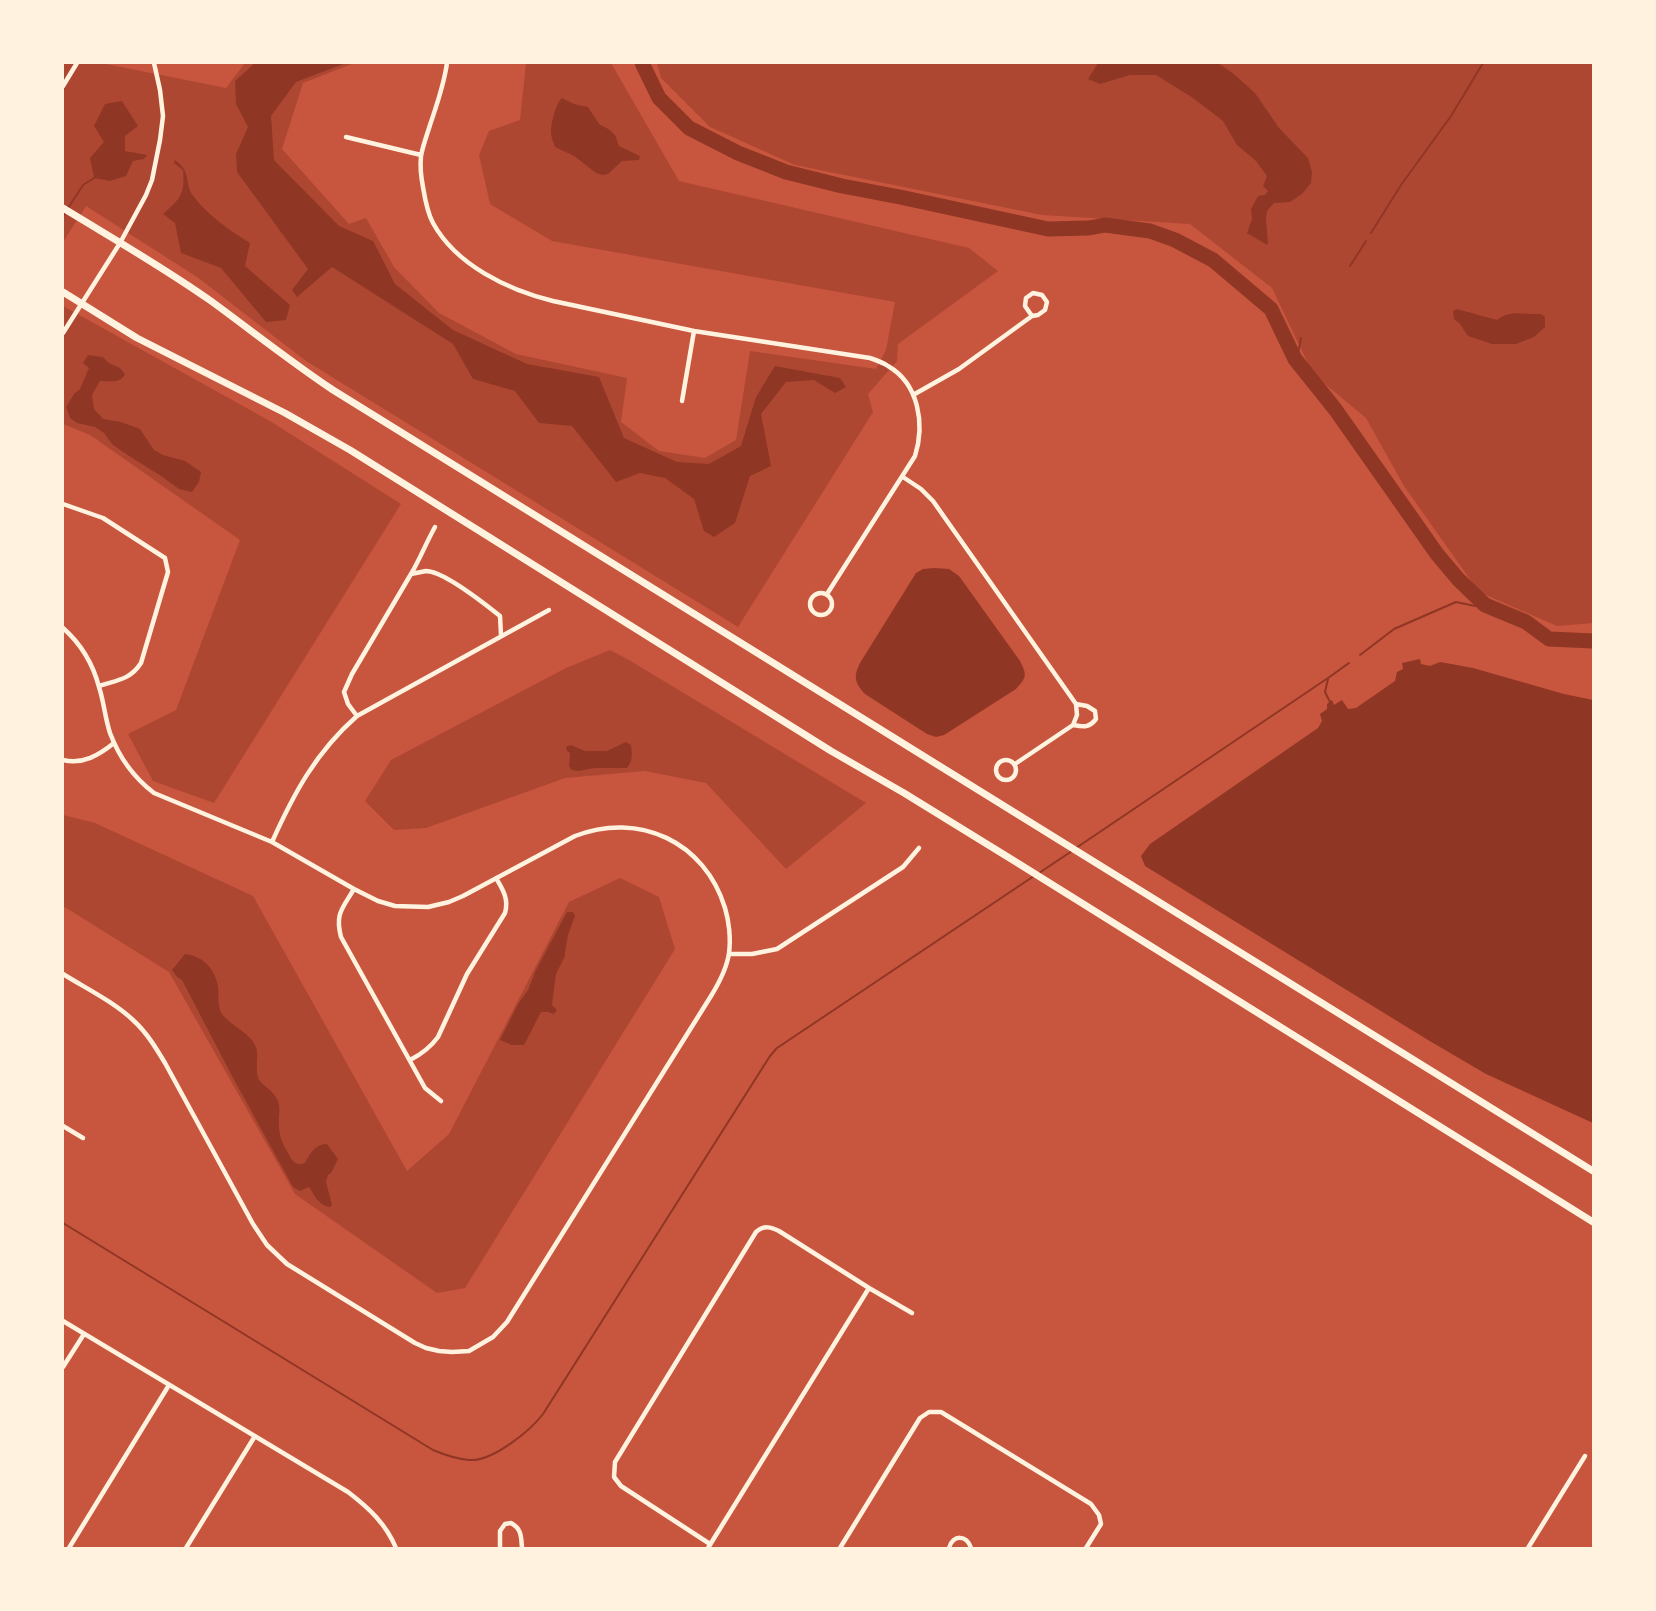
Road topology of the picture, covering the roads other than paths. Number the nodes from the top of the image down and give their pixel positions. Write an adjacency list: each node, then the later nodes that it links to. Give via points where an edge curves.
1 (77, 63): 4 (street)
2 (154, 63): 8 (street, via 163,116 157,161 146,195)
3 (447, 63): 6 (street)
4 (63, 86)
5 (346, 137): 6 (street)
6 (421, 154): 12 (street, via 426,207 433,223 472,265 535,297)
7 (63, 208): 8 (main road)
8 (120, 243): 10 (street); 41 (main road, via 210,301 333,390)
9 (63, 292): 10 (main road)
10 (81, 304): 13 (street); 42 (main road, via 137,338 350,450)
11 (1032, 316): 11 (street, via 1025,306 1026,298 1033,293 1042,295 1047,302 1045,310); 14 (street, via 959,369)
12 (694, 331): 14 (street, via 870,358 888,366 910,386); 15 (street)
13 (63, 333)
14 (913, 395): 16 (street, via 920,419 919,443)
15 (682, 401)
16 (903, 477): 20 (street); 25 (street, via 933,501)
17 (63, 504): 24 (street, via 103,518 149,546 165,558 168,573 141,663 122,680)
18 (435, 527): 19 (street)
19 (411, 574): 23 (street, via 428,571 469,592 500,616); 26 (street, via 344,692)
20 (827, 594): 20 (street, via 832,604 830,610 823,615 815,613 810,606 811,598)
21 (549, 610): 23 (street)
22 (63, 628): 24 (street, via 82,648)
23 (501, 635): 26 (street)
24 (99, 686): 28 (street)
25 (1076, 704): 27 (street); 27 (street, via 1095,711 1096,719 1085,727)
26 (357, 716): 31 (street, via 333,738 311,768)
27 (1073, 725): 30 (street)
28 (114, 743): 29 (street, via 83,761); 31 (street, via 126,765 154,793)
29 (63, 760)
30 (1015, 764): 30 (street, via 1015,776 1009,781 1000,779 997,764 1004,760)
31 (272, 842): 34 (street)
32 (919, 848): 35 (street, via 903,867 784,945 767,952)
33 (496, 879): 34 (street, via 449,902 428,907 395,906); 35 (street, via 586,832 627,827 654,832 692,855 713,880 727,915); 37 (street, via 507,904 505,913 467,974 438,1037 423,1054)
34 (354, 889): 37 (street, via 340,912 341,937)
35 (729, 954): 36 (street, via 711,996 507,1322 493,1337 469,1351 452,1352 439,1352 415,1343 276,1255 253,1224 149,1039 120,1009)
36 (63, 974)
37 (410, 1060): 38 (street, via 425,1088)
38 (441, 1101)
39 (63, 1126): 40 (street)
40 (83, 1138)
41 (1593, 1171)
42 (1593, 1222)
43 (869, 1288): 44 (street); 51 (street); 51 (street, via 779,1231 766,1227 756,1232 615,1462 614,1477 621,1486)
44 (912, 1313)
45 (63, 1320): 46 (street)
46 (84, 1334): 47 (street); 48 (street)
47 (63, 1368)
48 (170, 1384): 49 (street); 52 (street)
49 (255, 1436): 53 (street); 54 (street, via 361,1502 383,1523)
50 (1585, 1456): 61 (street)
51 (709, 1546)
52 (69, 1548)
53 (186, 1548)
54 (396, 1548)
55 (500, 1548): 56 (street, via 500,1531 511,1523 518,1527)
56 (522, 1548)
57 (840, 1548): 60 (street, via 920,1418 929,1412 942,1412 1091,1504 1101,1524)
58 (949, 1548): 59 (street, via 950,1543 963,1538)
59 (971, 1548)
60 (1086, 1548)
61 (1528, 1548)

